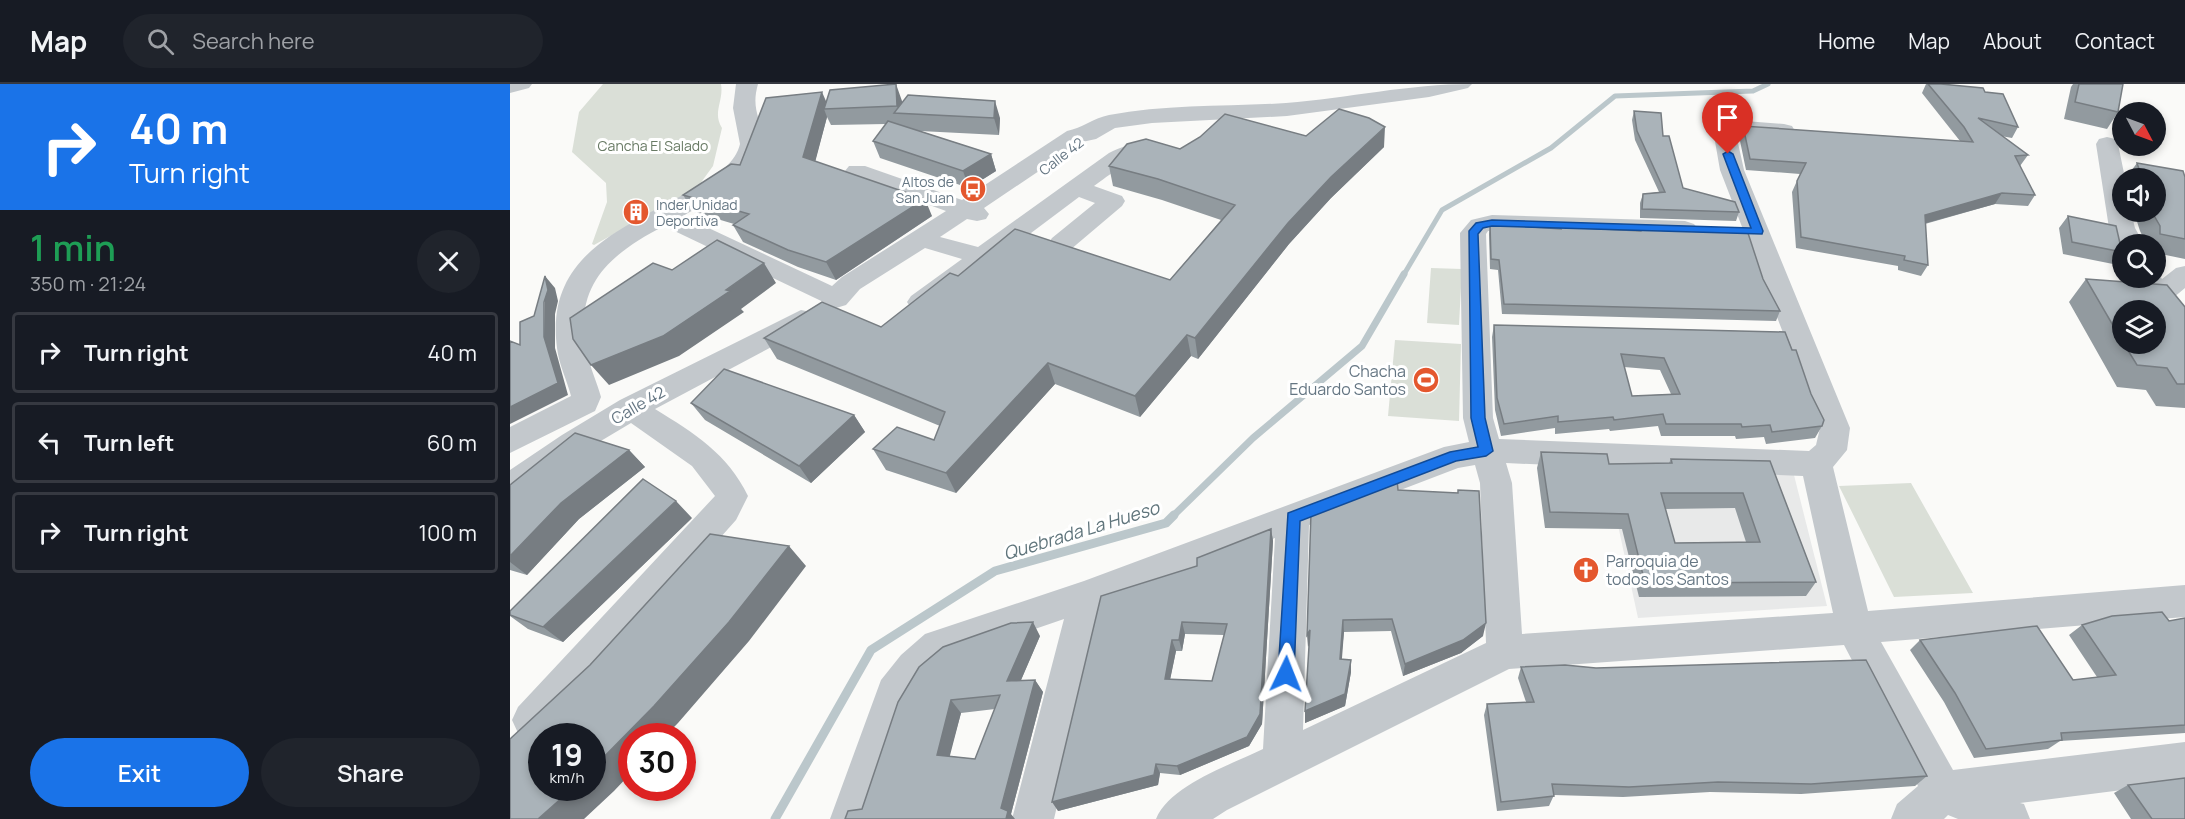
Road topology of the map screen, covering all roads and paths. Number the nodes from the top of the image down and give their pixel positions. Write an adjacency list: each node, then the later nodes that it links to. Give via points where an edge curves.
1 (522, 84): 5 (street)
2 (736, 84): 6 (street, via 732,105)
3 (747, 84): 6 (street)
4 (1461, 84): 12 (street, Calle 42, via 1287,109 1109,122 1088,134 1084,142 1065,156)
5 (510, 87)
6 (745, 116): 13 (street, via 752,141 744,162)
7 (1800, 132): 14 (street, via 1732,127 1724,130 1732,170)
8 (2106, 144): 15 (street)
9 (1170, 149): 11 (street, via 1131,151)
10 (857, 171): 12 (street)
11 (1075, 188): 17 (street, via 1113,201); 18 (street)
12 (971, 212): 16 (street, Calle 42); 22 (street, Calle 42, via 851,283)
13 (665, 218): 22 (street); 26 (street, via 610,244 586,271 575,293 571,346 586,398 584,403)
14 (1735, 231): 27 (street, via 1480,225 1473,234 1488,325 1478,418); 28 (street, via 1835,428 1831,450)
15 (2125, 234)
16 (935, 244): 18 (street); 22 (street, Calle 42)
17 (1061, 244)
18 (981, 256): 23 (street)
19 (2185, 274): 20 (street)
20 (2166, 282)
21 (2154, 288): 24 (street)
22 (836, 299): 25 (street, Calle 42)
23 (909, 311)
24 (2185, 334)
25 (632, 408): 29 (street, Calle 42); 35 (street, via 715,467 732,495 724,511)
26 (510, 441)
27 (1486, 451): 28 (street); 30 (street, via 1455,456); 34 (street, via 1496,483)
28 (1816, 464): 33 (street)
29 (510, 487)
30 (1293, 518): 31 (street); 36 (street)
31 (1088, 595): 39 (street, via 938,646 914,667 895,693); 40 (street)
32 (2185, 601): 33 (street)
33 (1854, 628): 34 (street); 38 (street)
34 (1505, 652): 36 (street)
35 (532, 720)
36 (1282, 762): 41 (street, via 1212,795)
37 (2185, 762): 38 (street)
38 (1943, 792): 42 (street); 43 (street)
39 (851, 819)
40 (1033, 819)
41 (1177, 819)
42 (1912, 819)
43 (2009, 819)

